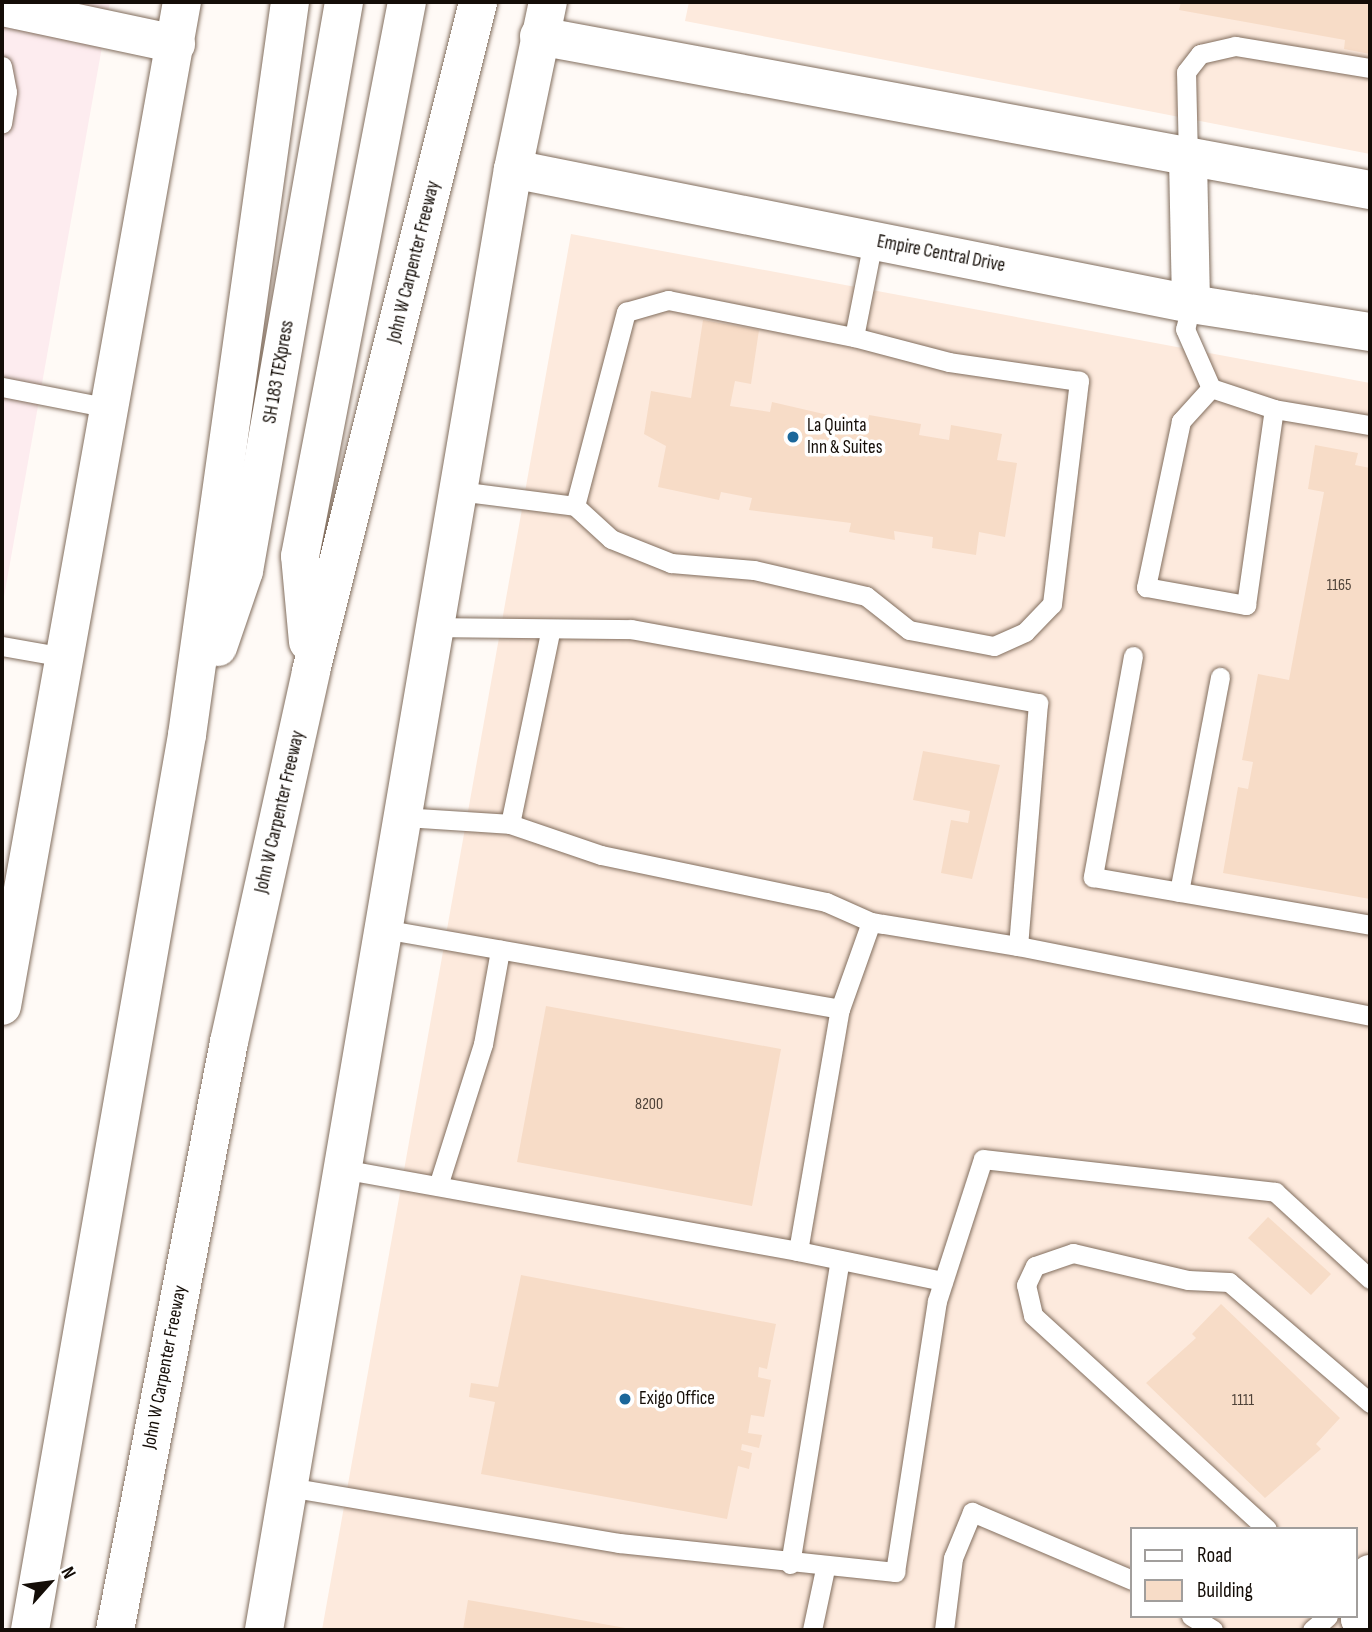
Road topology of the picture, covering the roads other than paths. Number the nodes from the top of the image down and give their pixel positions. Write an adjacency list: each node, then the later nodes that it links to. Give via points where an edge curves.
1 (182, 2): 8 (main road)
2 (290, 2): 33 (main road)
3 (344, 2): 33 (main road, SH 183 TEXpress, via 244,571)
4 (407, 2): 31 (main road, via 300,556)
5 (478, 2): 31 (main road, John W Carpenter Freeway)
6 (2, 7): 8 (main road)
7 (543, 19): 12 (main road); 13 (main road)
8 (176, 44): 21 (main road)
9 (2, 66): 11 (lane, via 7,92)
10 (1370, 68): 12 (lane, via 1235,46 1200,54 1186,72)
11 (2, 121)
12 (1188, 159): 14 (main road); 16 (main road)
13 (513, 169): 15 (main road, Empire Central Drive); 24 (main road)
14 (1370, 190)
15 (873, 241): 16 (main road, Empire Central Drive); 18 (lane)
16 (1191, 304): 17 (main road, Empire Central Drive); 20 (lane, via 1185,329)
17 (1370, 332)
18 (854, 337): 25 (lane, via 668,300 626,313); 25 (lane, via 949,362 1079,381 1052,604 1025,632 994,646 909,630 866,596 754,570 671,563 611,539)
19 (2, 387): 21 (lane)
20 (1211, 388): 22 (lane); 22 (lane, via 1181,421 1146,587 1246,605)
21 (110, 408): 30 (main road)
22 (1274, 409): 23 (lane)
23 (1370, 425)
24 (458, 491): 25 (lane); 26 (main road)
25 (575, 506)
26 (435, 627): 27 (lane); 34 (main road)
27 (550, 632): 35 (lane); 41 (lane, via 631,629 1038,703)
28 (2, 646): 30 (lane)
29 (1133, 656): 36 (lane, via 1093,877)
30 (64, 657): 40 (main road)
31 (311, 671): 63 (main road, John W Carpenter Freeway, via 229,1042)
32 (1220, 677): 36 (lane)
33 (187, 735): 62 (main road)
34 (402, 817): 35 (lane); 39 (main road)
35 (510, 824): 37 (lane, via 601,855 826,902)
36 (1179, 892): 38 (lane)
37 (871, 922): 41 (lane); 44 (lane)
38 (1370, 925)
39 (383, 929): 42 (lane); 46 (main road)
40 (8, 939): 43 (main road)
41 (1018, 946): 45 (lane)
42 (500, 950): 44 (lane); 47 (lane, via 483,1044)
43 (2, 1006)
44 (840, 1009): 48 (lane)
45 (1370, 1016)
46 (342, 1169): 47 (lane); 53 (main road)
47 (438, 1186): 48 (lane)
48 (798, 1251): 49 (lane)
49 (840, 1260): 51 (lane); 55 (lane)
50 (1370, 1279): 51 (lane, via 1275,1192 983,1159)
51 (943, 1281): 56 (lane, via 895,1573)
52 (1370, 1403): 54 (lane, via 1229,1282 1188,1280 1073,1253 1035,1266 1026,1285 1033,1315)
53 (288, 1487): 55 (lane); 64 (main road)
54 (1265, 1527)
55 (790, 1564): 56 (lane)
56 (825, 1569): 65 (lane)
57 (1130, 1579): 66 (lane, via 972,1512 953,1558)
58 (1360, 1585): 61 (main road, via 1360,1619)
59 (1194, 1618): 67 (lane)
60 (1326, 1618): 68 (lane)
61 (1370, 1629)
62 (30, 1630)
63 (115, 1630)
64 (264, 1630)
65 (811, 1630)
66 (944, 1630)
67 (1213, 1630)
68 (1312, 1630)

